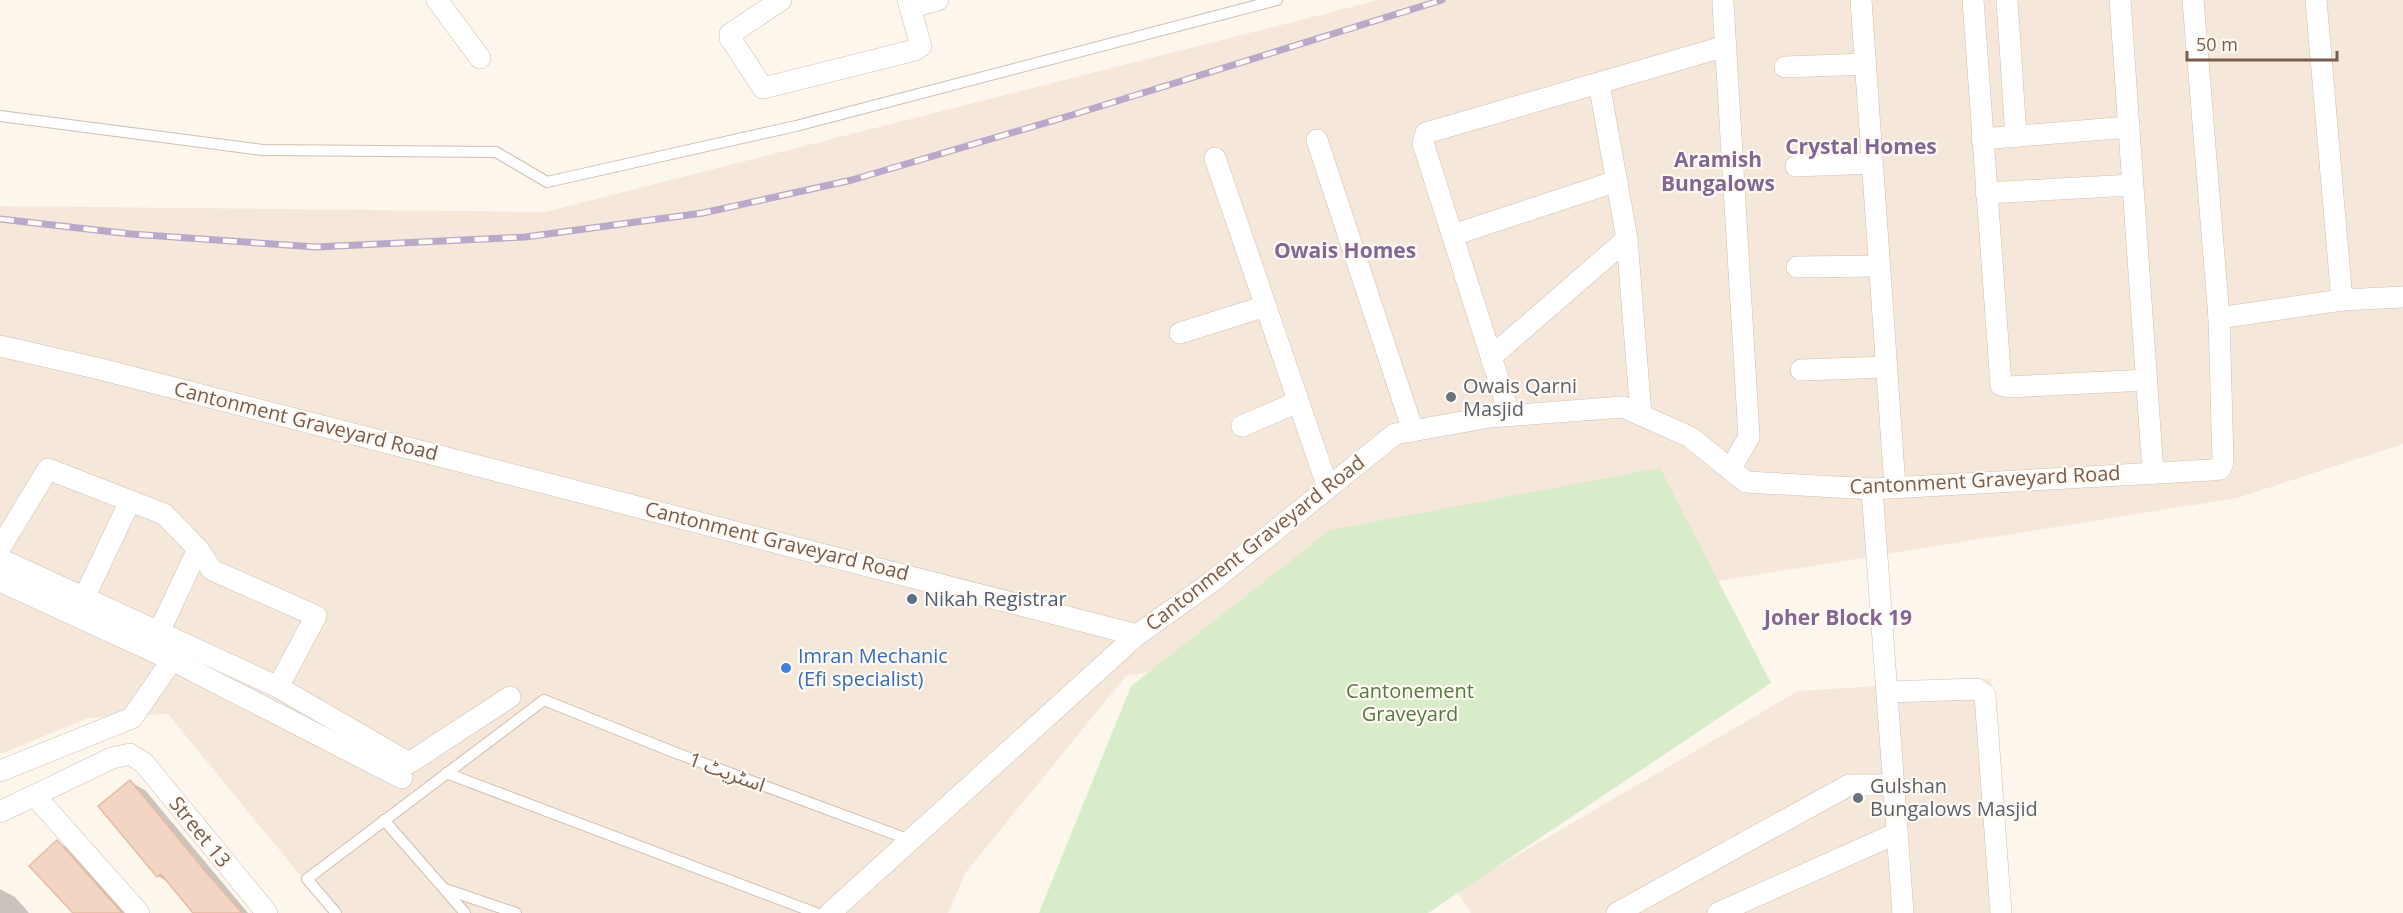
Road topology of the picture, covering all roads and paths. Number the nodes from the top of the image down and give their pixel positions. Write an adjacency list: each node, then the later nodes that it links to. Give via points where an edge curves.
1 (437, 0): 14 (street)
2 (781, 0): 12 (street, via 730,34 763,88 915,50 921,46)
3 (938, 0): 12 (street)
4 (1277, 0): 18 (lane, via 796,126 547,182 496,152 263,150)
5 (1861, 0): 15 (street)
6 (1973, 0): 21 (street)
7 (2007, 0): 20 (street)
8 (2120, 0): 19 (street)
9 (2193, 0): 36 (street)
10 (2316, 0): 34 (street)
11 (1723, 3): 13 (street)
12 (909, 4)
13 (1726, 46): 17 (street); 48 (street, via 1749,437)
14 (480, 58)
15 (1866, 64): 16 (street); 24 (street)
16 (1785, 67)
17 (1599, 83): 26 (street); 29 (street, via 1426,133 1423,142)
18 (0, 116)
19 (2129, 127): 20 (street); 27 (street)
20 (2016, 136): 21 (street)
21 (1982, 139): 28 (street)
22 (1317, 140): 47 (street)
23 (1215, 158): 35 (street)
24 (1872, 163): 25 (street); 31 (street)
25 (1796, 166)
26 (1617, 181): 29 (street); 30 (street)
27 (2132, 185): 28 (street); 42 (street)
28 (1986, 193): 42 (street, via 2001,385)
29 (1453, 235): 39 (street)
30 (1627, 239): 39 (street); 44 (street)
31 (1880, 266): 32 (street); 40 (street)
32 (1797, 267)
33 (2403, 297): 34 (street)
34 (2342, 300): 36 (street)
35 (1266, 306): 37 (street); 43 (street)
36 (2219, 318): 49 (street, Cantonment Graveyard Road, via 2223,462 2220,469)
37 (1180, 333)
38 (0, 346): 60 (street, Cantonment Graveyard Road, via 111,371)
39 (1491, 357): 45 (street)
40 (1887, 367): 41 (street); 50 (street)
41 (1801, 370)
42 (2147, 380): 49 (street)
43 (1298, 402): 46 (street); 51 (street)
44 (1641, 415): 45 (street, Cantonment Graveyard Road, via 1623,407); 48 (street, Cantonment Graveyard Road, via 1690,437)
45 (1510, 416): 47 (street, Cantonment Graveyard Road)
46 (1242, 426)
47 (1413, 431): 51 (street, Cantonment Graveyard Road, via 1395,434)
48 (1730, 470): 52 (street, Cantonment Graveyard Road, via 1746,482)
49 (2152, 473): 50 (street, Cantonment Graveyard Road)
50 (1895, 487): 52 (street, Cantonment Graveyard Road)
51 (1328, 488): 60 (street, Cantonment Graveyard Road, via 1210,583)
52 (1872, 489): 63 (street)
53 (130, 501): 54 (street, via 48,469); 55 (street, via 164,514); 58 (street)
54 (0, 548)
55 (198, 549): 59 (street); 62 (street, via 212,570 316,616)
56 (0, 559): 58 (street)
57 (0, 581): 61 (street)
58 (84, 597): 59 (street)
59 (159, 632): 62 (street)
60 (1137, 635): 73 (street)
61 (172, 660): 65 (street, via 132,718); 67 (street)
62 (279, 687): 64 (street, via 409,763)
63 (1888, 692): 68 (street); 85 (street, via 1977,689 1985,695)
64 (510, 697)
65 (0, 771)
66 (446, 773): 71 (lane); 73 (lane, اسٹریٹ 1, via 544,700); 80 (lane)
67 (402, 778)
68 (1894, 785): 72 (street); 82 (street, via 1849,785)
69 (35, 796): 70 (street); 75 (street); 76 (street, Street 13, via 112,758 130,754 144,763)
70 (0, 812)
71 (384, 820): 74 (lane); 77 (lane, via 307,879)
72 (1897, 833): 83 (street); 84 (street)
73 (910, 840): 81 (street)
74 (445, 889): 78 (lane); 79 (lane)
75 (139, 913)
76 (267, 913)
77 (336, 913)
78 (465, 913)
79 (516, 913)
80 (816, 913)
81 (831, 913)
82 (1617, 913)
83 (1718, 913)
84 (1903, 913)
85 (2001, 913)

